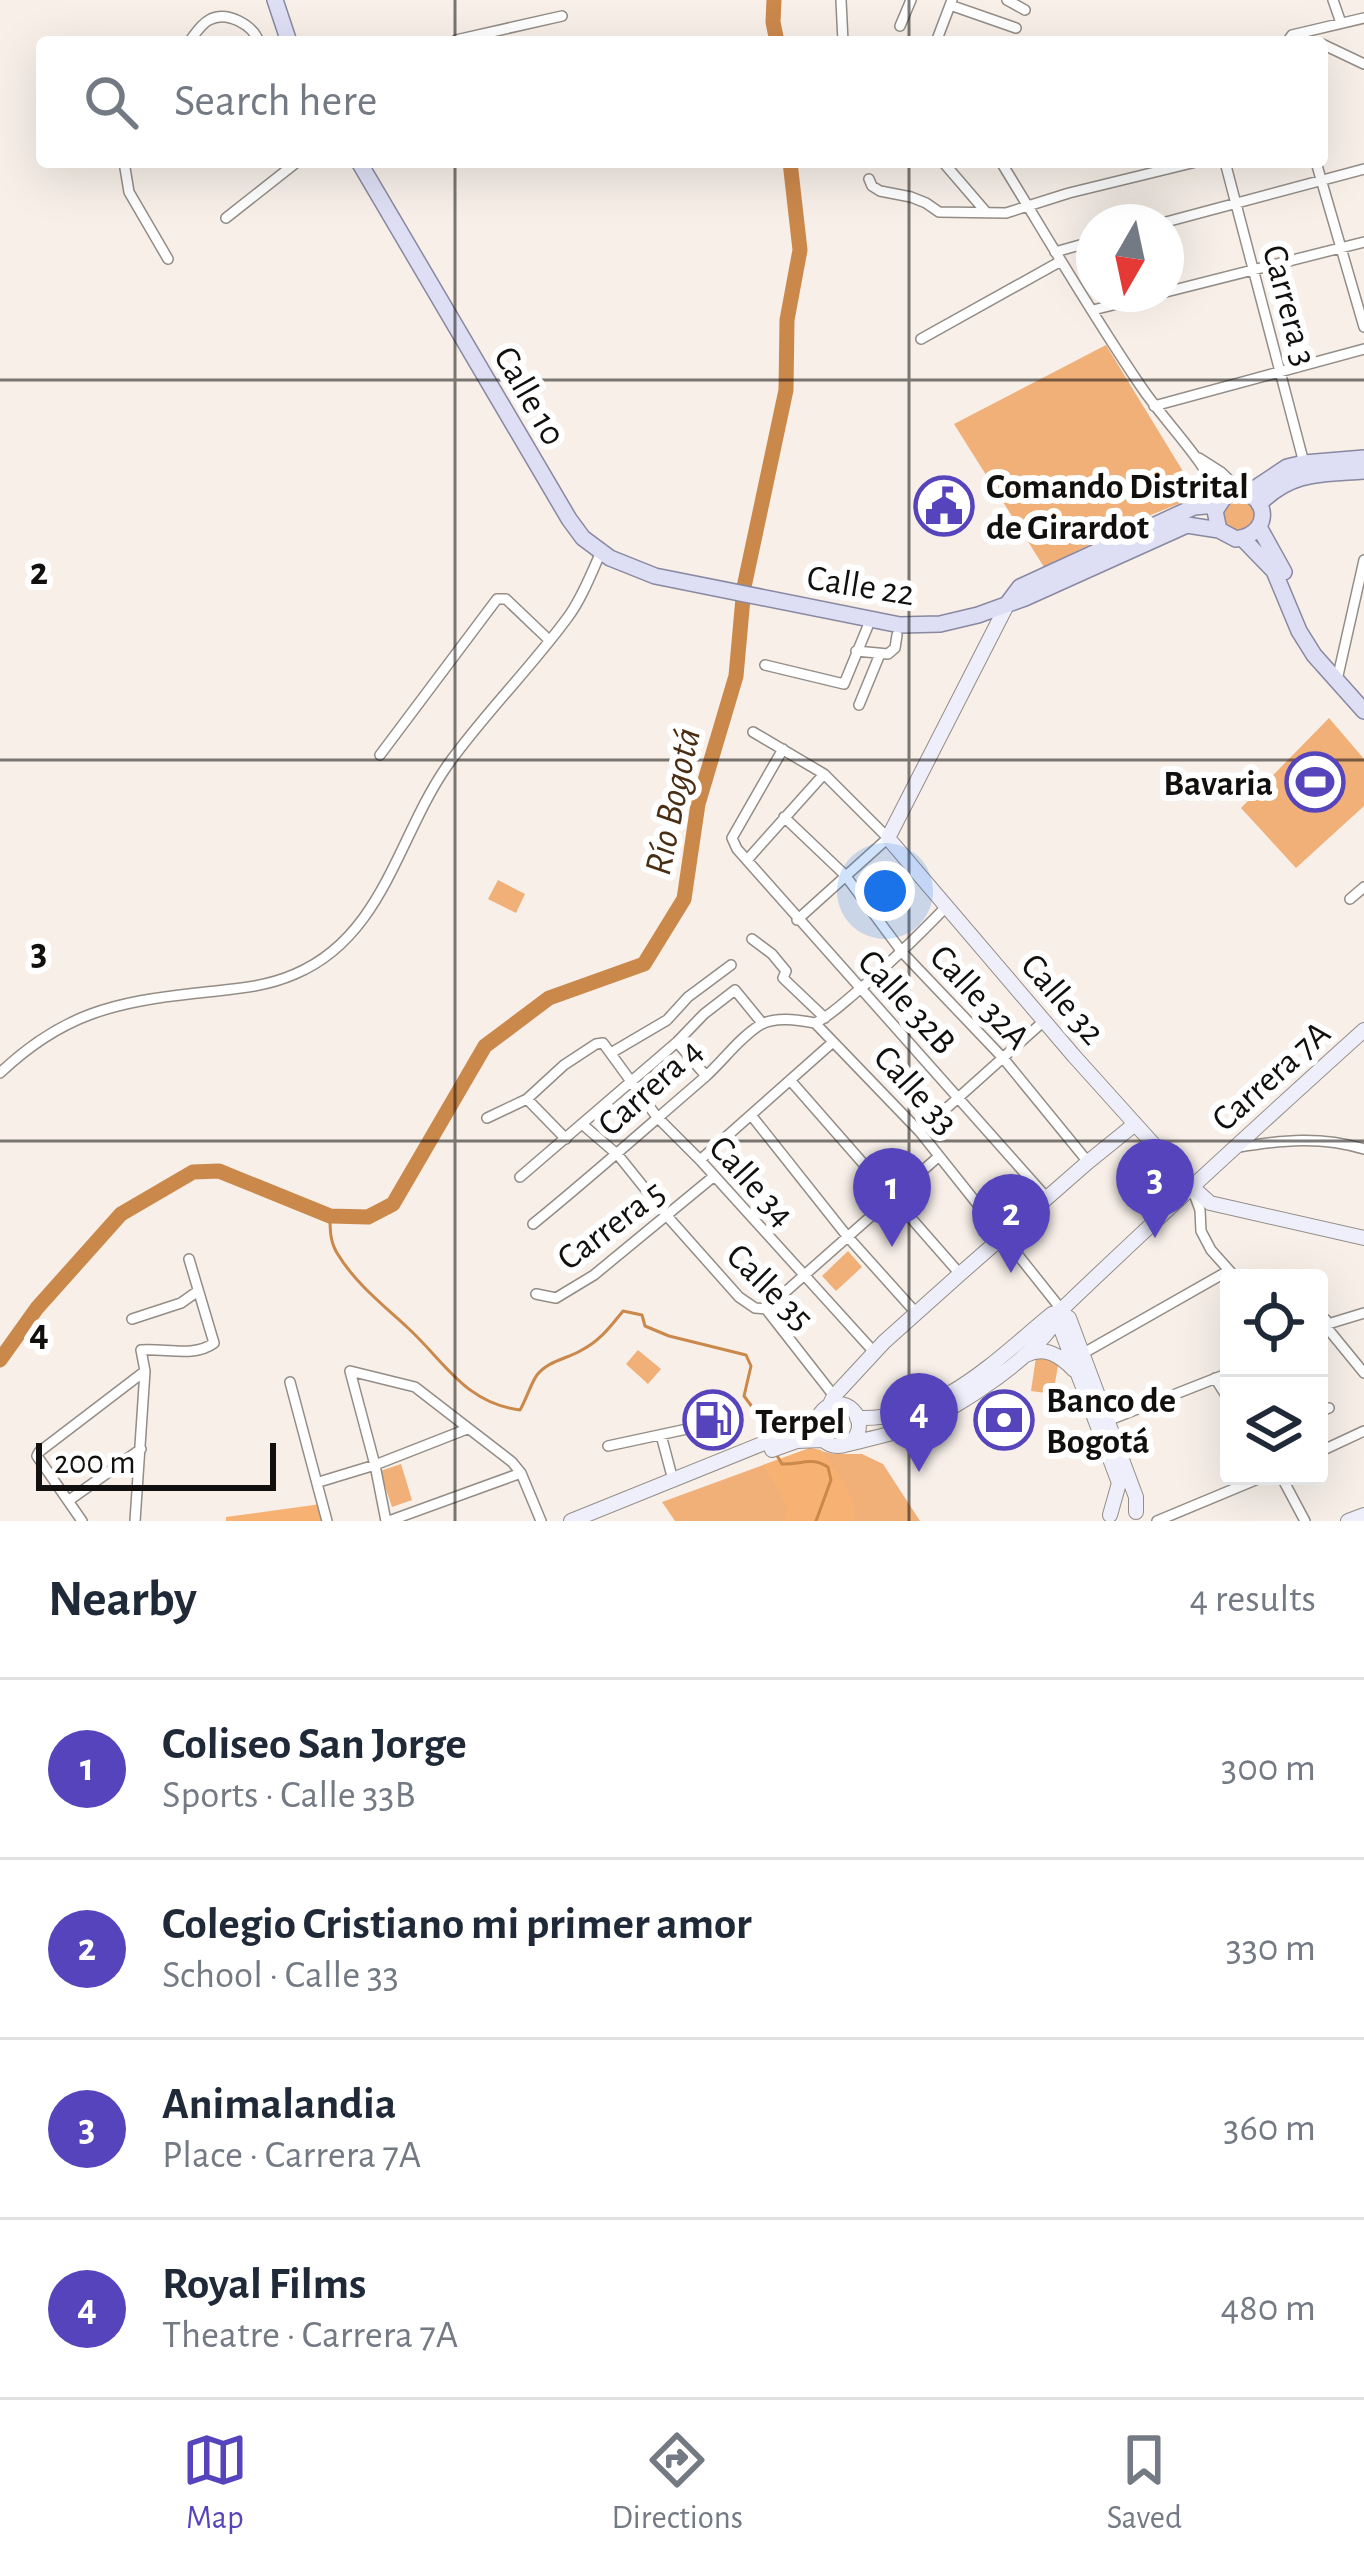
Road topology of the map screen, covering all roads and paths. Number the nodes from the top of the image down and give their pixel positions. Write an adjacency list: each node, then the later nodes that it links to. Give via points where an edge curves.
1 (220, 0): 9 (street)
2 (274, 0): 18 (main road)
3 (841, 0): 20 (street)
4 (910, 0): 13 (street)
5 (1006, 0): 8 (street)
6 (1333, 0): 12 (street)
7 (951, 3): 14 (street); 21 (street)
8 (1024, 10)
9 (222, 16): 16 (street); 17 (street)
10 (562, 16): 19 (street)
11 (1364, 18): 12 (street)
12 (1340, 23): 15 (street)
13 (900, 26)
14 (1016, 28)
15 (1308, 32): 22 (street); 23 (street)
16 (194, 36)
17 (257, 36)
18 (287, 36)
19 (474, 36)
20 (842, 36)
21 (938, 36)
22 (1297, 36)
23 (1313, 36)
24 (1328, 46): 25 (street)
25 (1364, 64)
26 (125, 168): 46 (street, via 129,192)
27 (289, 168): 40 (street)
28 (362, 168): 65 (main road, Calle 10, via 569,519)
29 (949, 168): 39 (street)
30 (1005, 168): 38 (street)
31 (1171, 168): 38 (street)
32 (1227, 168): 37 (street, Carrera 3)
33 (1318, 168): 36 (street)
34 (1364, 169): 36 (street)
35 (868, 178): 39 (street, via 880,191 939,212)
36 (1321, 179): 37 (street); 43 (street)
37 (1236, 204): 41 (street); 47 (street, Carrera 3)
38 (1028, 207): 39 (street); 45 (street)
39 (986, 212)
40 (226, 218)
41 (1184, 218)
42 (1364, 242): 43 (street)
43 (1341, 248): 47 (street); 51 (street)
44 (1076, 249): 45 (street)
45 (1058, 256): 48 (street); 52 (street)
46 (168, 259)
47 (1254, 270): 49 (street); 54 (street, Carrera 3)
48 (1076, 284)
49 (1184, 288)
50 (1094, 312): 55 (street)
51 (1364, 327)
52 (921, 339)
53 (1364, 350): 54 (street)
54 (1280, 372): 55 (street); 58 (street, Carrera 3)
55 (1154, 406): 56 (street)
56 (1195, 455): 60 (street); 61 (street)
57 (1364, 458): 58 (main road)
58 (1304, 463): 60 (main road)
59 (1364, 471): 60 (main road, via 1291,479)
60 (1250, 496): 61 (main road, via 1230,493); 62 (main road)
61 (1219, 502): 63 (main road); 68 (main road, Calle 22, via 1020,586)
62 (1259, 527): 64 (main road); 79 (main road)
63 (1219, 530): 64 (main road); 68 (main road, Calle 22, via 1171,531)
64 (1243, 539): 79 (main road, via 1274,571 1314,655)
65 (601, 552): 67 (main road, Calle 10); 74 (street)
66 (1364, 560): 71 (street)
67 (712, 589): 70 (main road, Calle 22)
68 (1009, 603): 69 (main road, Calle 22); 75 (street)
69 (978, 615): 70 (main road, Calle 22, via 921,625); 75 (street)
70 (870, 621): 76 (street)
71 (1349, 626): 72 (street); 79 (street)
72 (1364, 629)
73 (897, 635): 77 (street, via 895,648)
74 (549, 640): 85 (street, via 496,598); 107 (street, via 448,764 383,892 326,956 261,987 94,1011 45,1035)
75 (988, 642): 88 (street)
76 (856, 651): 77 (street); 78 (street, via 844,684)
77 (880, 654): 81 (street)
78 (765, 665)
79 (1338, 676): 80 (main road); 82 (main road)
80 (1364, 700)
81 (859, 705)
82 (1364, 711)
83 (754, 732): 84 (street, Calle 32)
84 (783, 749): 86 (street, Calle 32); 89 (street, Calle 32B, via 732,838)
85 (380, 754)
86 (824, 774): 87 (street); 88 (street, Calle 32)
87 (784, 817): 89 (street); 90 (street, Calle 32A)
88 (888, 838): 90 (street); 93 (street, Calle 32)
89 (748, 859): 94 (street, Calle 32B)
90 (845, 875): 94 (street); 96 (street, Calle 32A)
91 (1364, 887): 92 (street)
92 (1350, 899)
93 (945, 908): 96 (street); 100 (street, Calle 32)
94 (797, 920): 98 (street, Calle 32B)
95 (752, 940): 99 (street, Calle 33, via 772,954)
96 (902, 952): 98 (street); 106 (street, Calle 32A)
97 (730, 965): 105 (street, via 667,1020)
98 (861, 988): 99 (street); 111 (street, Calle 32B)
99 (820, 1021): 101 (street); 104 (street, Calle 33)
100 (1044, 1021): 106 (street); 117 (street, Calle 32)
101 (762, 1023): 103 (street, via 735,990); 108 (street, Carrera 4)
102 (1364, 1030): 120 (street, Carrera 7A)
103 (677, 1042): 108 (street); 110 (street)
104 (833, 1042): 109 (street, Carrera 5); 118 (street, Calle 33)
105 (611, 1053): 110 (street, Calle 34); 112 (street, Calle 34, via 596,1044)
106 (1003, 1058): 111 (street); 125 (street, Calle 32A)
107 (0, 1073)
108 (706, 1076): 114 (street, Carrera 4)
109 (790, 1080): 113 (street, Carrera 5); 129 (street)
110 (632, 1082): 114 (street, Calle 34); 116 (street)
111 (959, 1097): 118 (street); 130 (street, Calle 32B)
112 (527, 1099): 115 (street); 119 (street)
113 (751, 1115): 124 (street, Carrera 5); 133 (street)
114 (657, 1117): 122 (street, Carrera 4); 124 (street, Calle 34)
115 (487, 1118)
116 (582, 1124): 119 (street); 122 (street, Calle 35)
117 (1135, 1124): 125 (street); 128 (street, Calle 32)
118 (920, 1132): 123 (street, Calle 33)
119 (566, 1139): 126 (street)
120 (1237, 1148): 121 (street, via 1303,1139); 128 (street, Carrera 7A)
121 (1364, 1149)
122 (618, 1155): 131 (street, Calle 35); 132 (street, Carrera 4)
123 (938, 1157): 129 (street); 134 (street, Calle 33)
124 (700, 1160): 127 (street, Calle 34)
125 (1088, 1162): 130 (street)
126 (520, 1177)
127 (713, 1177): 131 (street, Carrera 5); 139 (street, Calle 34)
128 (1191, 1186): 135 (street, Calle 32, via 1210,1202); 137 (street, via 1202,1231); 144 (street, Carrera 7A)
129 (894, 1198): 133 (street); 138 (street)
130 (1047, 1198): 134 (street)
131 (667, 1216): 142 (street, Carrera 5, via 556,1298); 143 (street, Calle 35, via 739,1297)
132 (533, 1224)
133 (847, 1237): 139 (street); 146 (street)
134 (1002, 1237): 138 (street); 144 (street, Calle 33)
135 (1364, 1238)
136 (189, 1259): 141 (street)
137 (1228, 1269)
138 (960, 1274): 146 (street)
139 (803, 1276): 143 (street); 152 (street, Calle 34)
140 (1220, 1280): 153 (street)
141 (198, 1291): 149 (street); 155 (street, via 211,1348 142,1350)
142 (536, 1294)
143 (766, 1310): 162 (street, Calle 35)
144 (1059, 1312): 153 (street, Calle 33); 154 (street, Carrera 7A, via 1055,1327); 157 (street, Calle 33); 163 (street, Carrera 7A, via 945,1396 899,1417)
145 (1364, 1313): 148 (street)
146 (917, 1315): 152 (street)
147 (1328, 1316): 148 (street)
148 (1344, 1318): 150 (street)
149 (132, 1319)
150 (1328, 1330)
151 (1328, 1336): 156 (street)
152 (874, 1352): 162 (street)
153 (1082, 1354): 164 (street, Calle 33)
154 (1022, 1357): 157 (street, via 1048,1352); 171 (street, Carrera 7A, via 921,1424)
155 (146, 1371): 173 (street); 182 (street, via 39,1452)
156 (1364, 1373)
157 (1078, 1374): 185 (street, Calle 33, via 1119,1483)
158 (1220, 1376): 159 (street)
159 (1215, 1378): 161 (street); 164 (street)
160 (290, 1382): 179 (street)
161 (1220, 1386)
162 (828, 1406): 163 (street, via 845,1406); 169 (street, via 818,1431); 170 (street)
163 (857, 1418): 171 (street, via 855,1437)
164 (1107, 1421): 184 (street, Calle 33)
165 (467, 1429): 176 (street); 176 (street, via 415,1387 350,1371); 177 (street)
166 (687, 1429): 168 (street)
167 (1364, 1431): 174 (street)
168 (661, 1435): 172 (street); 178 (street)
169 (823, 1440): 170 (street); 171 (street)
170 (781, 1441): 175 (street)
171 (844, 1445)
172 (608, 1446)
173 (141, 1448): 182 (street); 187 (street)
174 (1328, 1448)
175 (761, 1449): 178 (street); 192 (street)
176 (375, 1465): 179 (street); 189 (street)
177 (521, 1473): 189 (street); 190 (street)
178 (673, 1480): 191 (street)
179 (319, 1482): 188 (street)
180 (1243, 1485): 193 (street)
181 (1286, 1485): 194 (street)
182 (68, 1501): 186 (street)
183 (1364, 1515): 195 (street)
184 (1141, 1516): 185 (street, via 1124,1509)
185 (1108, 1518)
186 (82, 1521)
187 (135, 1521)
188 (328, 1521)
189 (388, 1521)
190 (541, 1521)
191 (571, 1521)
192 (594, 1521)
193 (1157, 1521)
194 (1305, 1521)
195 (1348, 1521)

